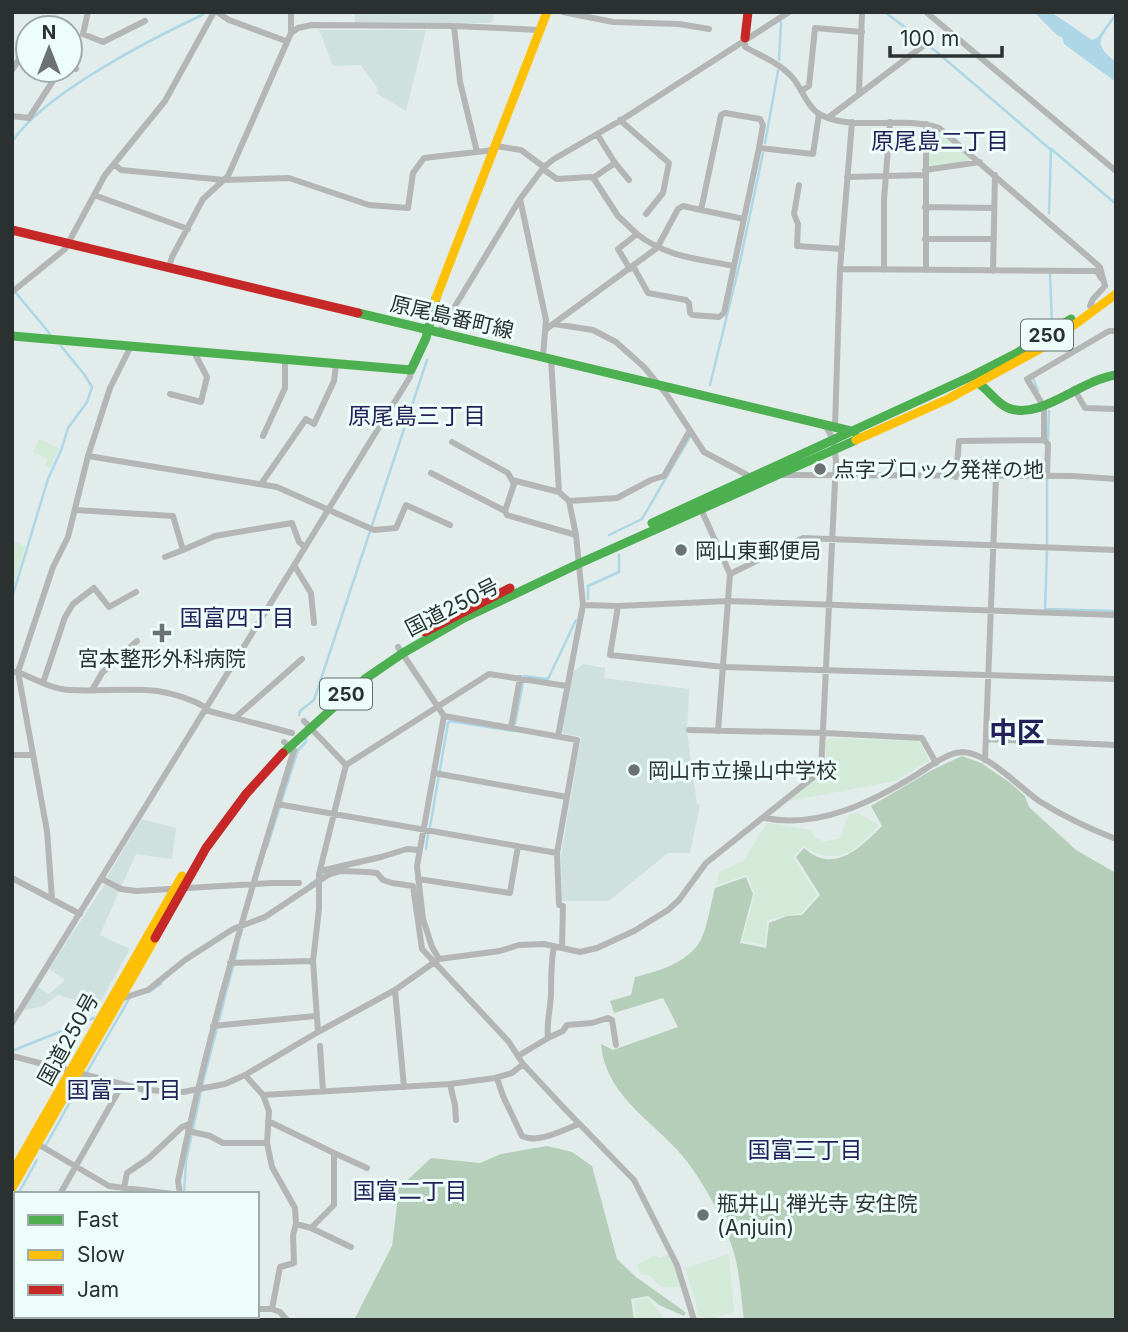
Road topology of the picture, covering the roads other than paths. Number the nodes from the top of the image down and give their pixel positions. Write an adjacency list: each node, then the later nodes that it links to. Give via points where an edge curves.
1 (88, 12): 10 (street, via 83,34 103,42)
2 (216, 12): 17 (street); 35 (street, via 165,101)
3 (291, 12): 15 (street)
4 (547, 12): 13 (main road)
5 (563, 12): 12 (street, via 613,22)
6 (748, 12): 16 (main road)
7 (789, 12): 16 (street)
8 (862, 12): 14 (street)
9 (926, 12): 37 (street)
10 (145, 21)
11 (454, 26): 13 (street); 15 (street, via 312,25); 32 (street, via 460,82)
12 (709, 29)
13 (540, 30): 30 (main road)
14 (862, 32): 20 (street, via 816,29 809,86); 21 (street)
15 (290, 33): 17 (street)
16 (745, 38): 20 (street, via 745,47 780,66); 25 (street)
17 (286, 41): 43 (street)
18 (923, 46): 21 (street)
19 (51, 84): 23 (street, via 29,117)
20 (801, 91): 22 (street)
21 (859, 93): 24 (street)
22 (819, 114): 24 (street); 31 (street, via 813,154)
23 (12, 116)
24 (829, 117): 26 (street)
25 (620, 120): 29 (street); 51 (street, via 669,163 663,192)
26 (852, 121): 27 (street); 40 (street)
27 (890, 122): 28 (street); 41 (street)
28 (926, 124): 33 (street, via 939,128); 38 (street)
29 (597, 134): 34 (street); 36 (street)
30 (495, 148): 32 (street); 36 (street, via 520,150); 74 (main road)
31 (759, 149): 50 (street, via 760,119 721,115); 52 (street)
32 (477, 152): 43 (street, via 424,158 413,173 408,208 369,205 289,178)
33 (980, 162): 38 (street); 39 (street)
34 (615, 163): 42 (street); 44 (street)
35 (114, 164): 43 (street, via 121,170); 46 (street)
36 (544, 168): 42 (street, via 558,179); 47 (street)
37 (1116, 170)
38 (925, 172): 41 (street); 48 (street)
39 (995, 175): 49 (street); 68 (street, via 1100,267)
40 (847, 177): 41 (street); 60 (street)
41 (885, 177): 65 (street)
42 (593, 178): 55 (street)
43 (224, 180): 53 (street, via 203,199)
44 (629, 180)
45 (799, 185): 60 (street, via 794,214 797,246)
46 (94, 195): 53 (street); 58 (street)
47 (520, 200): 75 (street); 76 (street)
48 (925, 207): 49 (street); 56 (street)
49 (994, 208): 57 (street)
50 (701, 210): 52 (street); 59 (street, via 678,209)
51 (646, 214)
52 (744, 219): 61 (street)
53 (188, 229): 62 (street)
54 (12, 230): 58 (main road, 原尾島番町線)
55 (636, 234): 59 (street); 63 (street, via 618,249)
56 (925, 239): 57 (street); 66 (street)
57 (994, 239): 67 (street)
58 (69, 242): 62 (main road, 原尾島番町線); 70 (street)
59 (657, 248): 61 (street); 63 (street)
60 (842, 249): 64 (street)
61 (734, 265): 63 (street, via 724,313 719,317 690,313 686,300 648,293)
62 (169, 267): 74 (main road, 原尾島番町線)
63 (631, 267): 73 (street)
64 (840, 269): 65 (street); 92 (street)
65 (884, 270): 66 (street)
66 (926, 270): 67 (street)
67 (993, 271): 68 (street, via 1097,271)
68 (1105, 286): 72 (street)
69 (1116, 286): 72 (main road, 国道250号 / 250)
70 (12, 292)
71 (1116, 294): 86 (main road, 国道250号 / 250, via 1047,345)
72 (1090, 306): 94 (main road, 国道250号 / 250, via 1017,353)
73 (554, 324): 76 (street); 87 (street, via 610,337)
74 (428, 329): 75 (main road, 原尾島番町線); 84 (main road)
75 (440, 331): 81 (main road, 原尾島番町線)
76 (545, 331): 81 (street)
77 (1116, 331): 90 (street, via 1027,379)
78 (12, 336): 79 (main road)
79 (131, 346): 80 (main road); 101 (street, via 110,388)
80 (194, 352): 82 (main road); 89 (street, via 207,377 201,402)
81 (547, 357): 87 (main road, 原尾島番町線); 112 (street)
82 (285, 360): 83 (main road); 96 (street, via 285,388)
83 (336, 365): 84 (main road); 111 (street, via 334,381 314,424 306,419)
84 (411, 370): 116 (street)
85 (1116, 375): 88 (main road)
86 (978, 383): 90 (main road, via 1006,408 1021,412); 93 (main road, 国道250号 / 250)
87 (658, 384): 92 (main road, 原尾島番町線); 95 (street)
88 (1074, 389): 90 (main road); 91 (street, via 1085,408)
89 (170, 394)
90 (1044, 407): 98 (street)
91 (1116, 409)
92 (830, 426): 94 (main road, 原尾島番町線); 97 (street)
93 (883, 430): 94 (main road, 原尾島番町線); 100 (main road, 国道250号 / 250)
94 (854, 431): 97 (main road, 国道250号 / 250)
95 (691, 434): 104 (street, via 704,452); 113 (street, via 664,476 617,498)
96 (263, 436)
97 (833, 439): 100 (street); 104 (main road, 国道250号 / 250)
98 (1044, 440): 106 (street, via 1048,444); 107 (street, via 959,441)
99 (452, 442): 110 (street, via 508,473)
100 (836, 450): 103 (main road, 国道250号 / 250); 105 (street)
101 (88, 456): 111 (street); 115 (street)
102 (431, 472): 117 (street)
103 (776, 475): 104 (street); 105 (street); 114 (main road, 国道250号 / 250)
104 (756, 476): 114 (main road, 国道250号 / 250)
105 (834, 476): 107 (street); 120 (street)
106 (1047, 476): 108 (street); 109 (street)
107 (956, 477): 108 (street)
108 (996, 477): 121 (street)
109 (1116, 479)
110 (512, 480): 112 (street); 117 (street)
111 (261, 484): 116 (street)
112 (559, 492): 113 (street)
113 (569, 501): 119 (street)
114 (700, 506): 126 (main road, 国道250号 / 250); 128 (street)
115 (75, 510): 123 (street, via 173,516); 142 (street)
116 (329, 510): 118 (street, via 371,528 397,528 407,505); 122 (street)
117 (505, 511): 119 (street)
118 (450, 526)
119 (576, 536): 126 (street)
120 (832, 540): 121 (street); 128 (street, via 803,538); 133 (street)
121 (993, 546): 124 (street); 134 (street)
122 (305, 547): 123 (street, via 292,523 215,536); 127 (street)
123 (183, 550): 125 (street)
124 (1116, 550)
125 (165, 557)
126 (577, 561): 131 (street); 138 (main road, 国道250号 / 250, via 458,613)
127 (294, 565): 136 (street, via 311,593); 150 (street)
128 (730, 574): 130 (street)
129 (136, 592): 146 (street, via 109,607 94,589 73,604)
130 (729, 601): 132 (street); 133 (street); 140 (street)
131 (583, 605): 132 (street); 147 (street)
132 (618, 606): 140 (street, via 610,655)
133 (830, 606): 134 (street); 141 (street)
134 (991, 611): 135 (street); 143 (street)
135 (1116, 615)
136 (314, 623)
137 (137, 641): 148 (street, via 102,673)
138 (400, 650): 149 (street); 153 (main road, 国道250号 / 250, via 360,675)
139 (302, 659): 152 (street)
140 (724, 667): 141 (street); 156 (street)
141 (826, 670): 143 (street); 158 (street)
142 (15, 672): 146 (street); 164 (street)
143 (989, 676): 145 (street); 160 (street)
144 (520, 678): 147 (street); 149 (street, via 489,674); 154 (street)
145 (1116, 679)
146 (43, 683): 148 (street)
147 (567, 686): 159 (street)
148 (92, 690): 150 (street, via 168,691)
149 (438, 707): 151 (street); 167 (street)
150 (206, 709): 152 (street); 180 (street)
151 (444, 716): 154 (street); 168 (street)
152 (236, 717): 157 (street)
153 (307, 723): 157 (main road, 国道250号 / 250); 161 (main road, 国道250号 / 250); 167 (street)
154 (511, 728): 159 (street)
155 (689, 730): 156 (street)
156 (718, 731): 158 (street)
157 (292, 733): 161 (main road, 国道250号 / 250)
158 (824, 733): 166 (street, via 922,738); 172 (street, via 821,771)
159 (558, 736): 169 (street, via 577,740)
160 (987, 739): 162 (street); 165 (street)
161 (286, 744): 170 (street, via 294,750); 184 (main road, 国道250号 / 250, via 241,789 202,843)
162 (1116, 745)
163 (12, 755): 164 (street)
164 (33, 755): 185 (street, via 47,831)
165 (985, 760): 166 (street, via 957,752); 174 (street, via 1040,801)
166 (936, 763): 172 (street, via 851,808 805,819)
167 (346, 765): 171 (street)
168 (437, 773): 169 (street); 173 (street)
169 (567, 797): 177 (street)
170 (280, 805): 171 (street); 183 (street)
171 (335, 815): 173 (street); 178 (street)
172 (765, 818): 189 (street, via 706,863 678,901 654,920 597,948 580,952)
173 (424, 830): 175 (street); 176 (street)
174 (1116, 838)
175 (518, 846): 177 (street); 181 (street, via 510,893)
176 (420, 850): 178 (street, via 407,849); 181 (street)
177 (557, 853): 189 (street)
178 (320, 876): 187 (street, via 265,917); 190 (street); 191 (street, via 352,870 413,886 422,949)
179 (12, 878): 185 (street)
180 (102, 879): 184 (street, via 121,889); 186 (street)
181 (418, 879): 191 (street, via 423,919)
182 (299, 883): 183 (street)
183 (254, 885): 184 (street); 187 (street)
184 (179, 888): 194 (main road, 国道250号 / 250)
185 (52, 899): 186 (street)
186 (80, 914): 195 (street)
187 (243, 926): 192 (street); 194 (street, via 185,960 148,990)
188 (554, 946): 189 (street); 191 (street, via 519,945); 200 (street)
189 (562, 948)
190 (313, 961): 192 (street); 196 (street)
191 (436, 961): 193 (street); 204 (street)
192 (233, 963): 198 (street)
193 (396, 990): 199 (street); 211 (street)
194 (115, 999): 206 (main road, 国道250号 / 250)
195 (15, 1012): 197 (street)
196 (315, 1016): 198 (street); 199 (street)
197 (12, 1023)
198 (216, 1026): 212 (street)
199 (318, 1032): 207 (street)
200 (548, 1038): 201 (street, via 567,1025 608,1018); 204 (street)
201 (616, 1045)
202 (320, 1046): 213 (street)
203 (12, 1056): 206 (street)
204 (518, 1056): 205 (street)
205 (523, 1064): 208 (street); 217 (street)
206 (74, 1073): 210 (street); 219 (main road, 国道250号 / 250)
207 (245, 1075): 212 (street); 214 (street)
208 (497, 1078): 209 (street); 217 (street, via 527,1139)
209 (450, 1084): 211 (street); 215 (street)
210 (122, 1085): 212 (street, via 170,1093); 222 (street)
211 (404, 1087): 213 (street)
212 (200, 1090): 218 (street)
213 (323, 1091): 214 (street)
214 (263, 1095): 216 (street)
215 (456, 1120)
216 (268, 1121): 220 (street); 221 (street)
217 (579, 1124): 237 (street, via 634,1180 677,1265)
218 (190, 1130): 220 (street, via 223,1143); 226 (street, via 182,1127 127,1173); 230 (street)
219 (35, 1143): 222 (street); 224 (main road, 国道250号 / 250); 225 (main road, 国道250号 / 250)
220 (267, 1143): 231 (street, via 272,1167 295,1208)
221 (334, 1153): 223 (street); 232 (street, via 334,1205)
222 (76, 1166): 227 (street); 228 (street)
223 (367, 1168)
224 (12, 1173)
225 (12, 1188)
226 (124, 1188): 227 (street); 229 (street)
227 (108, 1190)
228 (61, 1192)
229 (157, 1192)
230 (180, 1192)
231 (296, 1224): 232 (street); 235 (street, via 294,1263 280,1267)
232 (311, 1227): 233 (street)
233 (351, 1247)
234 (259, 1309): 235 (street)
235 (272, 1310): 236 (street)
236 (287, 1320)
237 (694, 1320)

